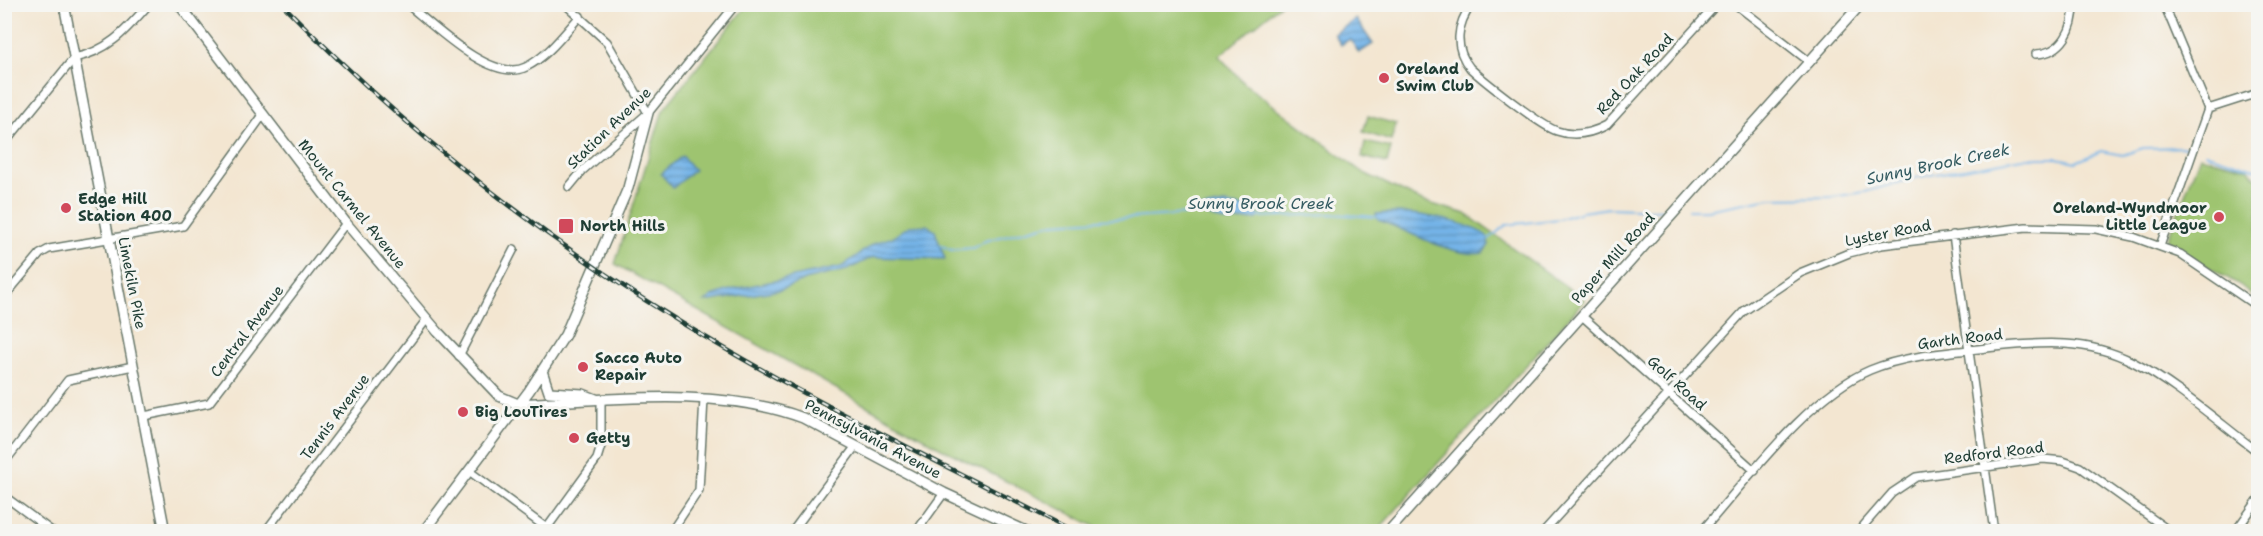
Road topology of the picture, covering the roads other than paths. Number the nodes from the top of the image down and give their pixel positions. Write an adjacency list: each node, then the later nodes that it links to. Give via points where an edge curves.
1 (64, 4): 15 (main road, Limekiln Pike)
2 (149, 4): 15 (street, via 117,40 92,55)
3 (179, 4): 20 (main road, Mount Carmel Avenue)
4 (407, 4): 13 (street, via 478,60 507,71 523,69 537,60)
5 (565, 4): 13 (street)
6 (736, 4): 19 (street, Station Avenue)
7 (1472, 4): 8 (street, Red Oak Road, via 1458,38 1470,68 1551,129 1571,134 1607,125)
8 (1717, 4)
9 (1735, 4): 16 (street)
10 (1861, 4): 16 (main road, Paper Mill Road)
11 (2074, 4): 14 (street, via 2072,24 2061,44 2048,53)
12 (2164, 4): 18 (street)
13 (580, 16): 19 (street, via 617,55)
14 (2036, 54)
15 (74, 58): 21 (street); 25 (main road, Limekiln Pike)
16 (1810, 62): 30 (main road, Paper Mill Road)
17 (2259, 93): 18 (street)
18 (2208, 109): 26 (street)
19 (648, 113): 22 (street, Station Avenue, via 582,170); 35 (main road, via 633,175 615,221 565,335)
20 (263, 115): 23 (main road, Mount Carmel Avenue); 25 (street, via 183,226)
21 (4, 144)
22 (569, 187)
23 (346, 223): 31 (main road, Mount Carmel Avenue); 40 (street, Central Avenue, via 209,403)
24 (1953, 235): 26 (street, Lyster Road, via 2058,226 2106,231); 32 (street); 36 (street, Lyster Road, via 1865,249 1800,273 1744,311)
25 (109, 239): 28 (street, via 40,254); 34 (main road, Limekiln Pike)
26 (2160, 246): 29 (street, Lyster Road, via 2197,264)
27 (514, 249): 33 (street)
28 (4, 297)
29 (2259, 307)
30 (1582, 316): 36 (street, Golf Road); 59 (main road, Paper Mill Road)
31 (427, 319): 33 (main road, Mount Carmel Avenue); 53 (street, Tennis Avenue)
32 (1971, 350): 42 (street, Garth Road, via 2045,342 2077,344 2108,352 2145,369); 44 (street); 46 (street, Garth Road, via 1897,361 1856,377 1810,410)
33 (459, 356): 39 (main road, Mount Carmel Avenue, via 499,396)
34 (133, 366): 40 (main road, Limekiln Pike); 43 (street, via 68,380)
35 (542, 371): 38 (main road, via 549,392 583,394); 39 (main road)
36 (1668, 393): 46 (street, Golf Road); 60 (street, Lyster Road)
37 (704, 399): 38 (main road, Pennsylvania Avenue); 41 (main road, Pennsylvania Avenue, via 748,401 782,410 803,417); 55 (street, via 699,490)
38 (601, 401): 39 (main road, Pennsylvania Avenue); 50 (street, via 601,447 597,459)
39 (518, 404): 45 (main road)
40 (144, 416): 52 (main road, Limekiln Pike)
41 (855, 447): 47 (main road, Pennsylvania Avenue); 56 (street)
42 (2259, 452)
43 (4, 463)
44 (1986, 467): 62 (street, Redford Road, via 1907,481); 63 (street); 64 (street, Redford Road, via 2043,459 2072,463)
45 (469, 471): 50 (street); 54 (main road)
46 (1755, 471): 61 (street, Garth Road)
47 (944, 494): 57 (street); 58 (main road, Pennsylvania Avenue)
48 (4, 496): 51 (street)
49 (2259, 500): 65 (street)
50 (548, 530)
51 (53, 531)
52 (165, 531)
53 (265, 531)
54 (423, 531)
55 (670, 531)
56 (792, 531)
57 (916, 531)
58 (1028, 531)
59 (1388, 531)
60 (1543, 531)
61 (1701, 531)
62 (1857, 531)
63 (1994, 531)
64 (2171, 531)
65 (2235, 531)

